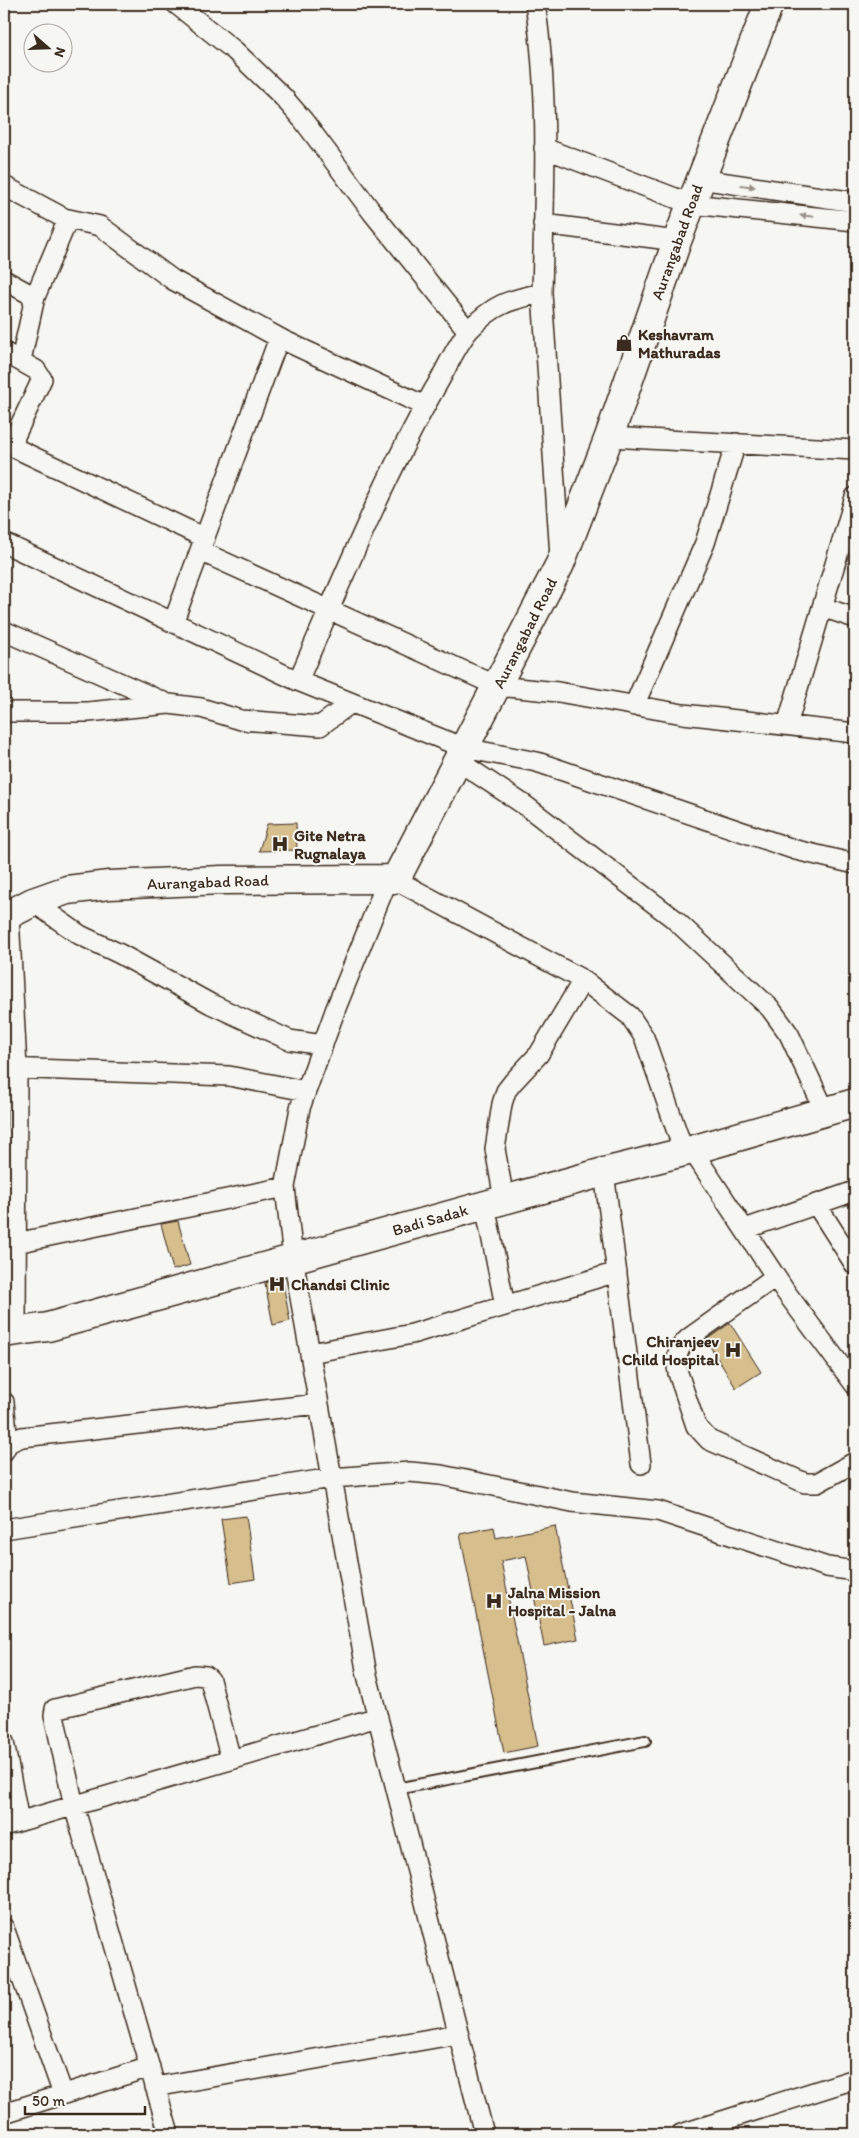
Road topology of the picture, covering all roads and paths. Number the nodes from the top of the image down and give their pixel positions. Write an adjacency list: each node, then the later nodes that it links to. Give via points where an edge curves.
1 (176, 4): 15 (street, via 235,51 304,120 372,212)
2 (535, 4): 4 (street, via 545,119)
3 (769, 4): 6 (main road, Aurangabad Road)
4 (544, 148): 6 (street); 10 (street)
5 (4, 186): 8 (street)
6 (695, 192): 7 (street, one-way to 7); 9 (street, one-way to 6); 11 (main road, Aurangabad Road)
7 (855, 202)
8 (68, 219): 14 (street); 16 (street, via 100,226 173,280)
9 (855, 220)
10 (543, 224): 11 (street); 13 (street)
11 (677, 241): 21 (main road, Aurangabad Road)
12 (4, 280): 14 (street)
13 (542, 293): 15 (street, via 501,304); 27 (street)
14 (35, 297): 18 (street)
15 (468, 331): 19 (street)
16 (279, 338): 19 (street); 26 (street)
17 (4, 352): 18 (street)
18 (21, 360): 20 (street, via 36,370 42,379)
19 (425, 406): 29 (street)
20 (9, 433): 26 (street, via 21,451)
21 (609, 437): 22 (street); 27 (main road, Aurangabad Road)
22 (736, 443): 23 (street); 37 (street, via 705,542)
23 (855, 450)
24 (855, 497): 28 (street)
25 (4, 543): 31 (street)
26 (202, 545): 29 (street); 31 (street)
27 (560, 564): 34 (main road, Aurangabad Road)
28 (822, 607): 30 (street); 39 (street)
29 (329, 611): 33 (street); 34 (street)
30 (855, 618)
31 (173, 623): 33 (street)
32 (4, 631): 36 (street)
33 (298, 681): 35 (street)
34 (497, 686): 37 (street, via 558,692); 41 (main road, Aurangabad Road)
35 (351, 703): 36 (street, via 320,726 240,720 201,708); 41 (street)
36 (169, 704): 38 (street, via 88,712)
37 (634, 706): 39 (street)
38 (4, 712)
39 (787, 725): 40 (street)
40 (855, 733)
41 (461, 754): 42 (street, via 537,762 796,850); 43 (main road, Aurangabad Road, via 399,873); 51 (street, via 673,918 770,1008 797,1048)
42 (855, 864)
43 (391, 879): 44 (main road, Aurangabad Road, via 222,880 109,885 67,890); 46 (street); 47 (street)
44 (33, 902): 45 (main road, Aurangabad Road); 47 (street, via 80,935 211,1004 289,1040)
45 (6, 916): 48 (street)
46 (584, 980): 52 (street, via 619,1006 638,1026); 56 (street, via 539,1054 506,1091 495,1148)
47 (323, 1045): 49 (street)
48 (10, 1068): 49 (street, via 222,1076); 59 (street)
49 (306, 1091): 54 (street)
50 (855, 1103): 51 (main road, Badi Sadak)
51 (825, 1111): 52 (main road, Badi Sadak)
52 (688, 1150): 53 (main road, Badi Sadak); 58 (street)
53 (604, 1172): 56 (main road, Badi Sadak); 62 (street)
54 (286, 1187): 59 (street); 60 (street)
55 (855, 1190): 57 (street)
56 (495, 1202): 60 (main road, Badi Sadak); 64 (street)
57 (816, 1204): 58 (street); 61 (street)
58 (745, 1229): 63 (street)
59 (12, 1255): 65 (street)
60 (293, 1258): 65 (main road, Badi Sadak, via 48,1327); 66 (street)
61 (855, 1265)
62 (617, 1272): 64 (street); 72 (street)
63 (775, 1277): 67 (street); 71 (street, via 688,1338 678,1350 678,1373 696,1426 716,1444 805,1482 817,1483)
64 (505, 1306): 66 (street, via 412,1334)
65 (10, 1332)
66 (310, 1353): 69 (street)
67 (852, 1377)
68 (4, 1402): 70 (street)
69 (318, 1404): 70 (street, via 22,1437); 73 (street)
70 (6, 1447)
71 (855, 1462)
72 (641, 1464)
73 (332, 1478): 74 (street); 75 (street, via 410,1472 441,1475 572,1502 658,1511 827,1567); 76 (street, via 367,1675)
74 (4, 1529)
75 (855, 1571)
76 (378, 1717): 79 (street); 80 (street)
77 (645, 1741): 80 (lane)
78 (4, 1742): 82 (street)
79 (231, 1760): 81 (street); 81 (street, via 210,1680 206,1676 195,1675 55,1709)
80 (396, 1789): 84 (street)
81 (74, 1806): 82 (street); 85 (street)
82 (11, 1823)
83 (4, 1928): 88 (street)
84 (458, 2034): 87 (street); 91 (street)
85 (150, 2067): 87 (street); 88 (street)
86 (855, 2079): 92 (street)
87 (155, 2086): 90 (street)
88 (63, 2094): 89 (street)
89 (4, 2113)
90 (169, 2134)
91 (484, 2134)
92 (681, 2134)

